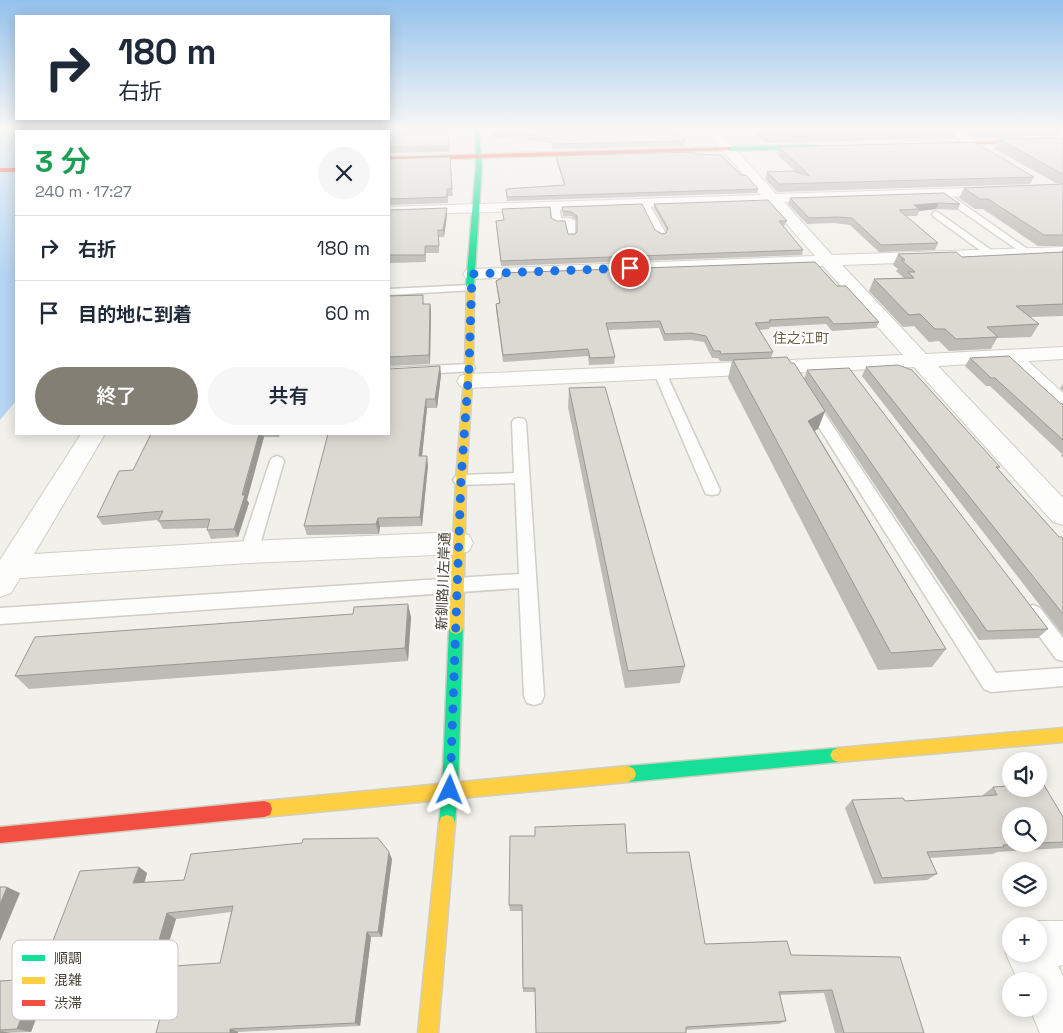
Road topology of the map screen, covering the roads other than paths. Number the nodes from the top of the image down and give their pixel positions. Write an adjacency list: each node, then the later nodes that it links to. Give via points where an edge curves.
1 (478, 178): 9 (street, 新釧路川左岸通)
2 (754, 178): 6 (street)
3 (1033, 178): 4 (street)
4 (1059, 191): 5 (street)
5 (941, 192): 6 (street); 15 (lane)
6 (770, 197): 7 (street); 17 (street)
7 (644, 202): 8 (street); 12 (lane)
8 (555, 205): 9 (street); 13 (lane, via 557,221 570,221)
9 (476, 208): 10 (street); 18 (street, 新釧路川左岸通)
10 (390, 211)
11 (936, 214): 16 (lane)
12 (661, 234)
13 (572, 235)
14 (1063, 252): 15 (street)
15 (1028, 253): 16 (street)
16 (990, 254): 17 (street)
17 (827, 260): 18 (street); 22 (street)
18 (471, 281): 19 (lane); 26 (street, 新釧路川左岸通)
19 (390, 292)
20 (1063, 354): 21 (street)
21 (1010, 356): 22 (street); 27 (street)
22 (921, 361): 23 (street, via 851,373); 34 (street)
23 (788, 368): 25 (street); 43 (lane, via 991,683)
24 (390, 372): 26 (lane)
25 (660, 373): 26 (street); 33 (lane)
26 (469, 374): 32 (street, 新釧路川左岸通)
27 (1063, 404)
28 (519, 422): 31 (lane)
29 (92, 435): 37 (street)
30 (277, 461): 36 (lane)
31 (522, 478): 32 (lane); 38 (lane)
32 (461, 480): 35 (street, 新釧路川左岸通)
33 (712, 490)
34 (1063, 514)
35 (459, 544): 36 (street); 39 (street, 新釧路川左岸通)
36 (248, 552): 37 (street)
37 (6, 576)
38 (528, 581): 39 (lane); 44 (lane)
39 (458, 584): 41 (lane); 46 (street, 新釧路川左岸通)
40 (1022, 599): 42 (lane)
41 (0, 616)
42 (1063, 653)
43 (1063, 677)
44 (534, 696)
45 (1063, 735): 46 (street)
46 (450, 790): 47 (street); 52 (street, 新釧路川左岸通)
47 (0, 835)
48 (1063, 943): 49 (street)
49 (1047, 944)
50 (1033, 962): 51 (street)
51 (1063, 1029)
52 (428, 1033)

